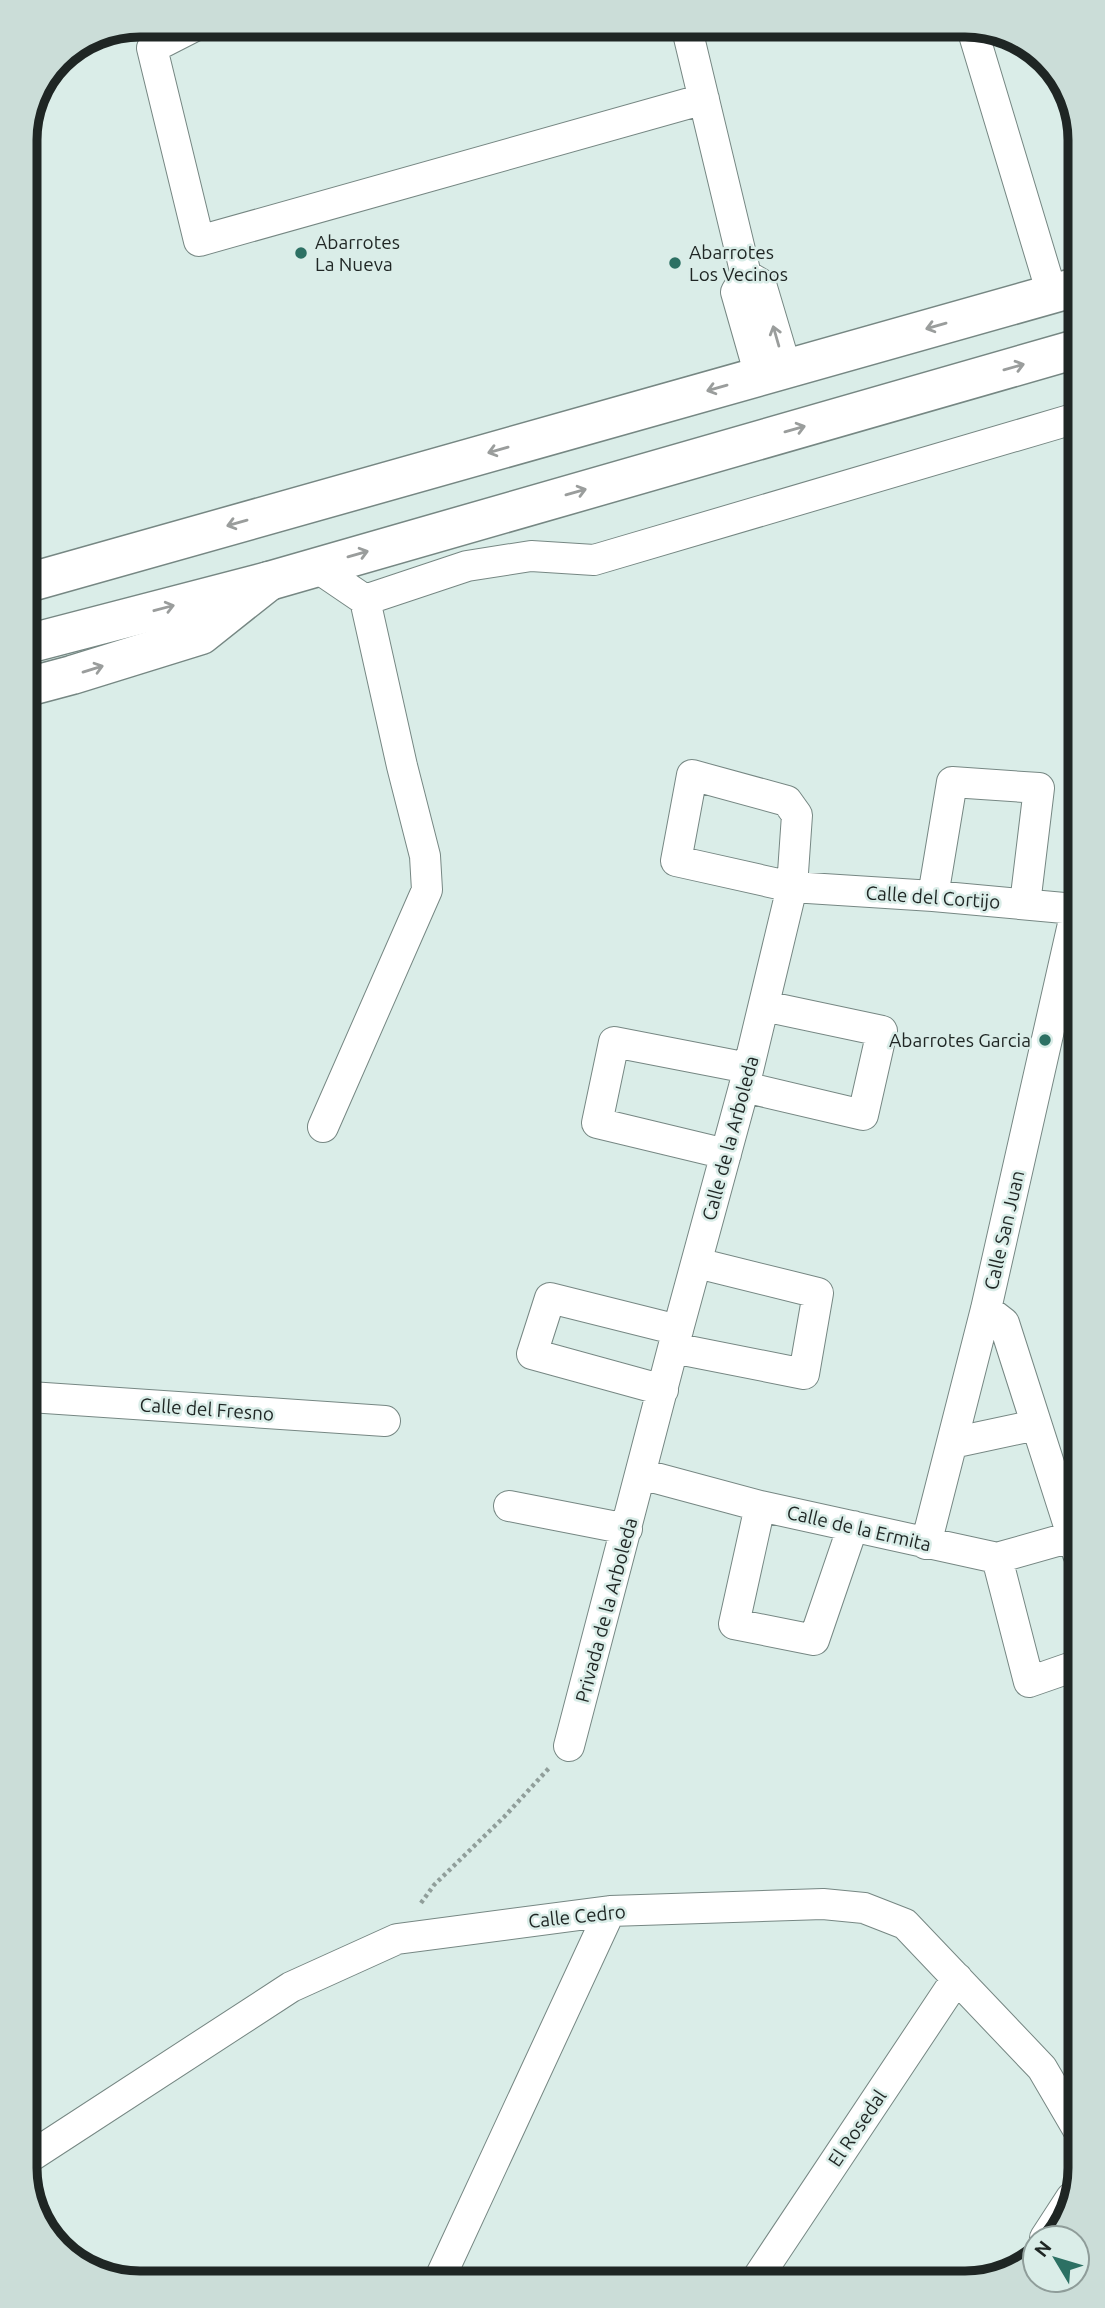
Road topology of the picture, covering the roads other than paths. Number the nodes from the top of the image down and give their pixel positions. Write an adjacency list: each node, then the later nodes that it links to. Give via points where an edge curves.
1 (173, 37): 4 (street, via 152,48 199,241)
2 (689, 37): 4 (street)
3 (975, 38): 5 (street)
4 (704, 99): 7 (street, via 746,275 736,292 754,307)
5 (1062, 291): 7 (main road, one-way to 7)
6 (1068, 351): 9 (main road, one-way to 6)
7 (773, 372): 12 (main road, one-way to 12)
8 (1068, 420): 10 (street, via 594,560)
9 (489, 517): 10 (street); 11 (main road, one-way to 9)
10 (531, 556): 14 (street, via 467,566)
11 (315, 566): 13 (main road); 14 (street)
12 (37, 580)
13 (269, 581): 15 (main road, one-way to 13); 16 (main road, one-way to 13, via 201,635)
14 (365, 600): 25 (street, via 425,856 427,891)
15 (37, 641)
16 (37, 684)
17 (788, 801): 18 (street, Calle de la Arboleda, via 797,815); 18 (street, Calle del Cortijo, via 692,775 677,861)
18 (792, 887): 19 (street, Calle del Cortijo); 23 (street, Calle de la Arboleda)
19 (933, 896): 20 (street, Calle del Cortijo); 20 (street, via 951,782 1039,788)
20 (1025, 904): 21 (street, Calle del Cortijo)
21 (1068, 908)
22 (1068, 946): 28 (street, Calle San Juan)
23 (764, 1006): 24 (street, Calle de la Arboleda); 24 (street, via 882,1031 863,1115)
24 (746, 1077): 26 (street, Calle de la Arboleda); 26 (street, via 614,1042 597,1123)
25 (323, 1127)
26 (726, 1154): 27 (street, Calle de la Arboleda)
27 (697, 1264): 29 (street, Calle de la Arboleda); 29 (street, via 818,1293 804,1374)
28 (986, 1309): 33 (street, via 1004,1323); 34 (street, Calle San Juan)
29 (675, 1339): 30 (street, Calle de la Arboleda); 30 (street, via 550,1298 532,1354)
30 (663, 1390): 35 (street, Calle de la Arboleda)
31 (37, 1397): 32 (street, Calle del Fresno)
32 (385, 1421)
33 (1036, 1425): 34 (street); 38 (street)
34 (952, 1443): 41 (street, Calle San Juan)
35 (641, 1474): 37 (street, Calle de la Ermita); 40 (street, Privada de la Arboleda)
36 (509, 1506): 40 (street)
37 (760, 1506): 39 (street, Calle de la Ermita); 39 (street, via 734,1624 814,1640)
38 (1068, 1519)
39 (853, 1526): 41 (street, Calle de la Ermita)
40 (628, 1529): 45 (street, Privada de la Arboleda)
41 (926, 1544): 43 (street, Calle de la Ermita)
42 (1068, 1544): 43 (street, Calle de la Ermita)
43 (997, 1558): 44 (street, via 1029,1682)
44 (1068, 1668)
45 (569, 1746)
46 (610, 1911): 47 (street, Calle Cedro, via 823,1904 864,1908 905,1924); 49 (street, Calle Cedro, via 397,1939 291,1987); 50 (street)
47 (957, 1978): 48 (street, Calle Cedro, via 1042,2068); 51 (street, El Rosedal)
48 (1068, 2112)
49 (37, 2152)
50 (443, 2271)
51 (762, 2271)

